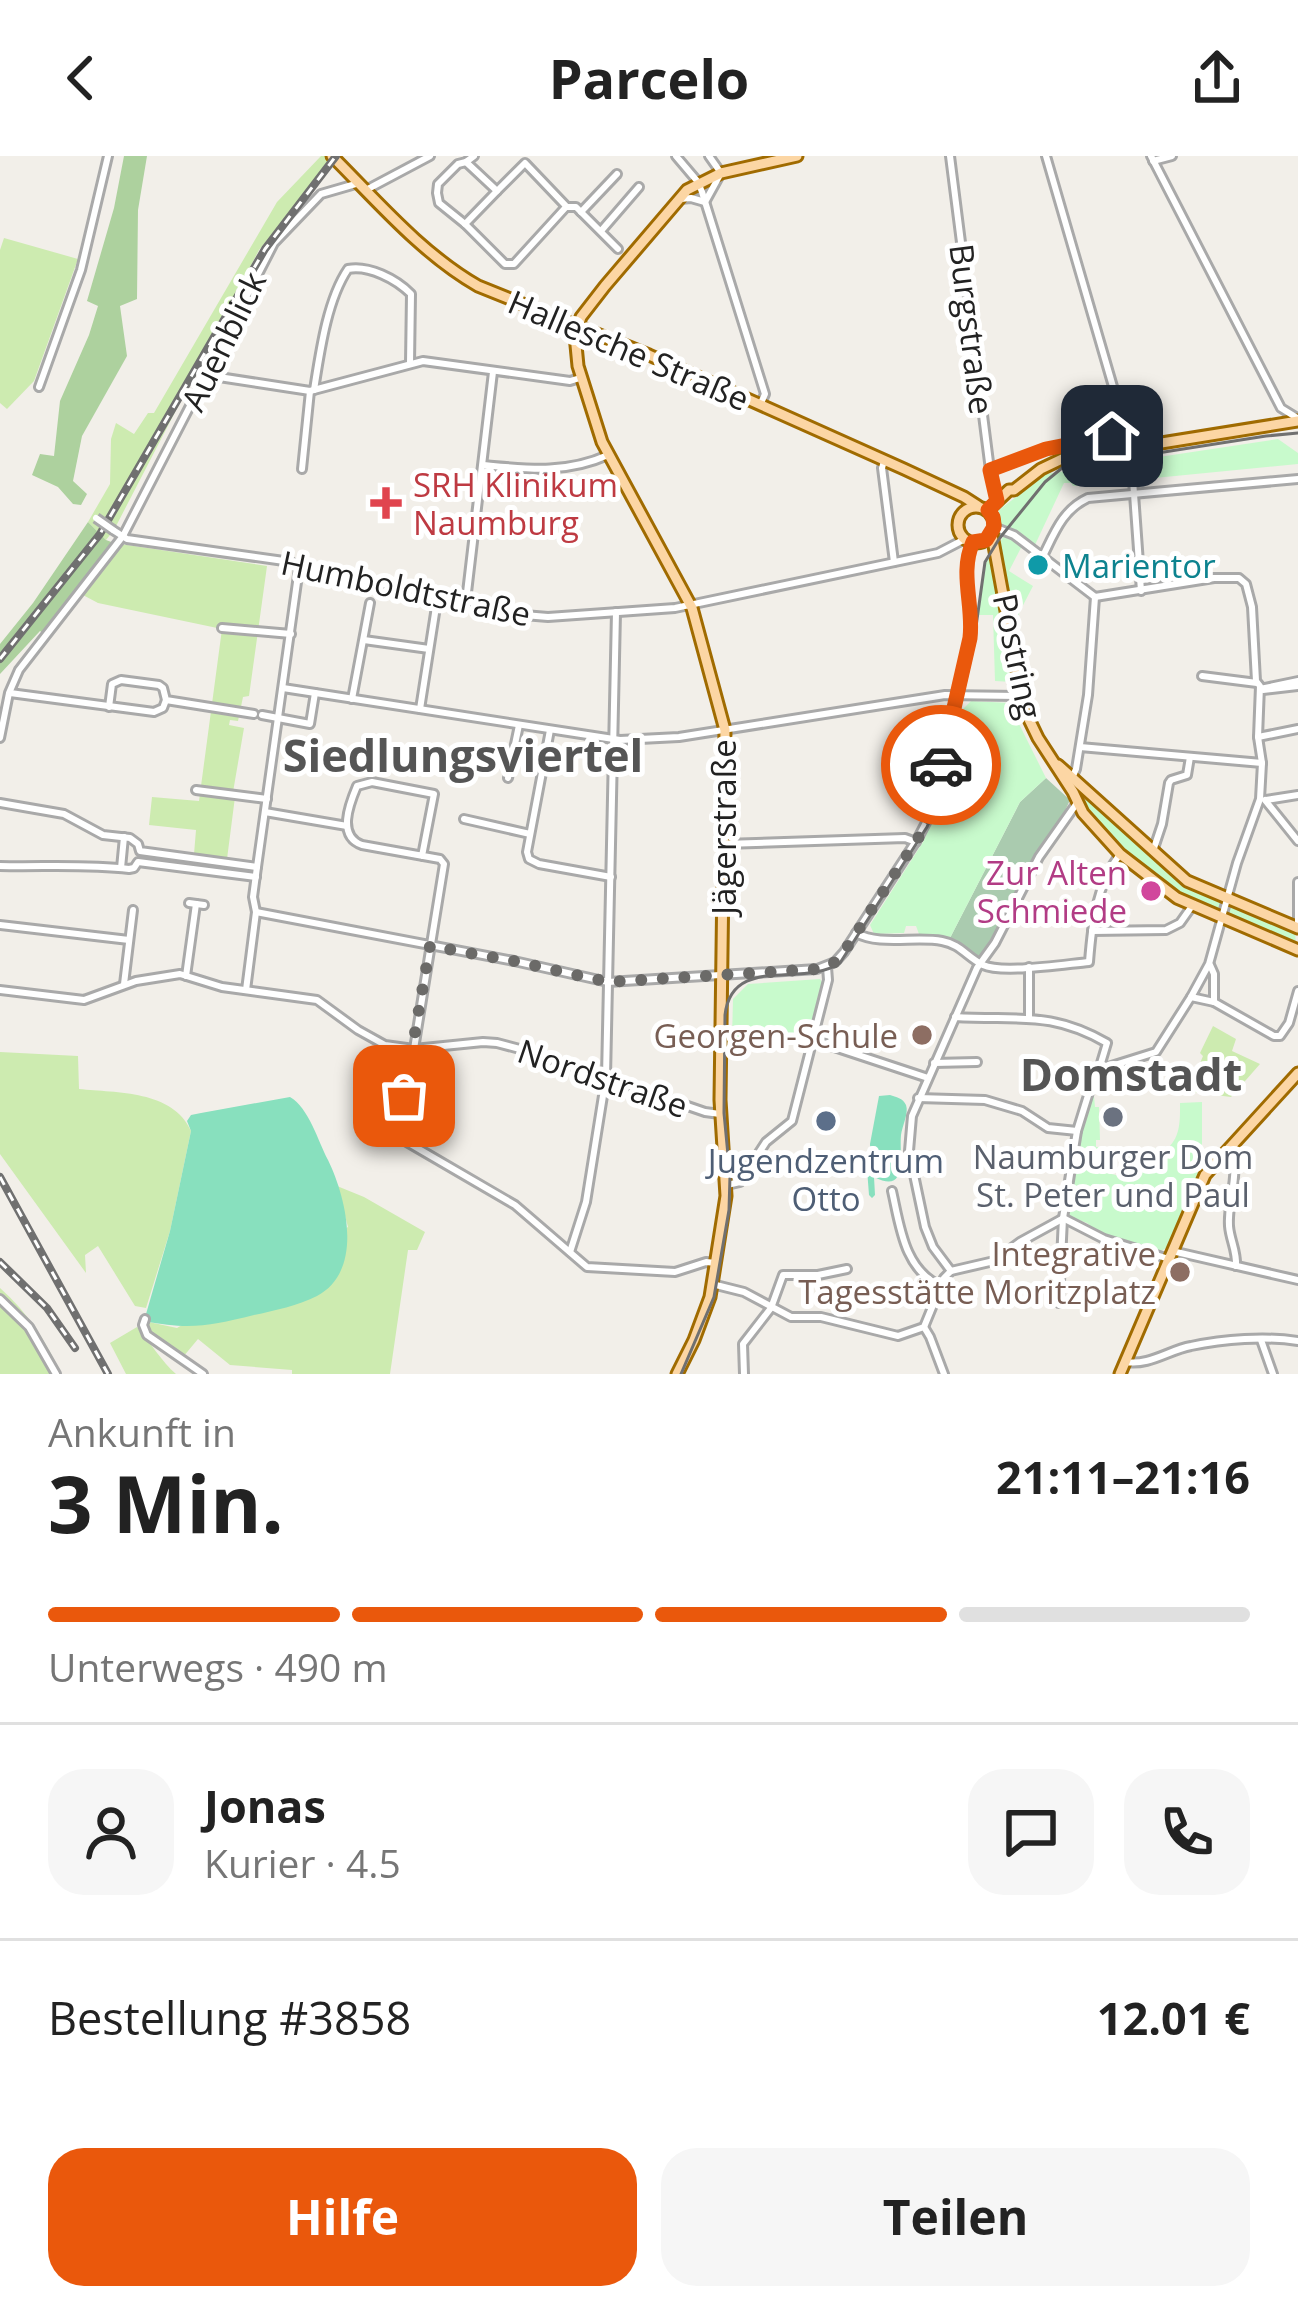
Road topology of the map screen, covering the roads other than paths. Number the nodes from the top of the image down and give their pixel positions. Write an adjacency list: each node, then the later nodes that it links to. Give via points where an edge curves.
1 (108, 156): 32 (street, via 81,270)
2 (332, 156): 17 (main road, Hallesche Straße)
3 (430, 156): 17 (street, Auenblick)
4 (474, 156): 13 (street)
5 (710, 156): 14 (street)
6 (797, 156): 14 (main road)
7 (950, 156): 44 (street, Burgstraße)
8 (1046, 156): 38 (street)
9 (1172, 156): 10 (street)
10 (1152, 158): 35 (street)
11 (527, 160): 19 (street); 22 (street)
12 (683, 160): 16 (street); 20 (street)
13 (466, 163): 19 (street); 24 (street, via 436,194)
14 (722, 173): 16 (main road); 21 (street)
15 (617, 174): 23 (street)
16 (698, 182): 20 (main road); 21 (street)
17 (362, 186): 27 (main road, Hallesche Straße, via 467,280); 30 (street, Auenblick, via 321,194 274,243)
18 (639, 187): 25 (street)
19 (497, 190): 24 (street)
20 (680, 197): 21 (street); 27 (main road)
21 (705, 202): 34 (street, via 765,394)
22 (566, 207): 23 (street); 24 (street, via 509,266)
23 (581, 212): 25 (street)
24 (464, 224)
25 (601, 231): 26 (street)
26 (618, 249)
27 (576, 328): 31 (main road, Jägerstraße); 34 (main road, Hallesche Straße)
28 (410, 363): 29 (street); 33 (street); 33 (street, via 411,294 348,268)
29 (493, 371): 31 (street); 42 (street)
30 (206, 375): 33 (street); 53 (street, Auenblick)
31 (581, 378): 40 (main road, Jägerstraße)
32 (39, 387)
33 (312, 390): 43 (street)
34 (760, 405): 41 (main road, Hallesche Straße)
35 (1281, 407): 36 (street); 37 (street)
36 (1297, 421): 37 (main road)
37 (1269, 426): 39 (main road)
38 (1120, 435): 39 (street); 44 (street)
39 (1122, 449): 49 (main road, via 1055,462)
40 (608, 455): 42 (street, via 548,471); 63 (main road, Jägerstraße)
41 (884, 460): 48 (main road, Hallesche Straße); 56 (street)
42 (483, 465): 61 (street)
43 (302, 469)
44 (990, 470): 49 (street, Burgstraße)
45 (1133, 479): 47 (street)
46 (1298, 479): 47 (street)
47 (1134, 494): 55 (street, via 1070,508); 58 (street)
48 (958, 496): 50 (main road, Hallesche Straße); 51 (main road)
49 (999, 500): 50 (main road)
50 (983, 508): 51 (main road); 54 (main road, via 993,517)
51 (963, 513): 54 (main road, via 958,527)
52 (96, 518): 53 (street, bridge)
53 (123, 536): 57 (street, Humboldtstraße); 73 (street, Auenblick)
54 (981, 537): 55 (street, via 1012,534); 56 (street, Humboldtstraße); 75 (street, via 966,565 971,630); 76 (main road, Postring, via 996,553)
55 (1042, 558): 60 (street)
56 (894, 562): 63 (street, Humboldtstraße)
57 (299, 568): 59 (street, Humboldtstraße); 66 (street)
58 (1141, 591): 60 (street); 71 (street, via 1239,578 1251,604)
59 (438, 594): 61 (street, Humboldtstraße); 68 (street)
60 (1095, 597): 89 (street)
61 (466, 601): 64 (street, Humboldtstraße, via 540,617)
62 (370, 603): 67 (street)
63 (691, 604): 64 (street, Humboldtstraße); 85 (main road, Jägerstraße)
64 (616, 612): 88 (street)
65 (222, 628): 66 (street)
66 (291, 634): 72 (street)
67 (364, 640): 68 (street); 77 (street)
68 (429, 649): 80 (street)
69 (1202, 676): 71 (street)
70 (1298, 683): 71 (street)
71 (1259, 686): 86 (street)
72 (283, 688): 74 (street); 81 (street)
73 (9, 693): 79 (street); 87 (street, Auenblick)
74 (315, 693): 77 (street); 81 (street, via 310,724)
75 (956, 694): 76 (street); 85 (street); 106 (street, via 931,814)
76 (1021, 695): 93 (main road, Postring, via 1048,755)
77 (352, 699): 80 (street)
78 (166, 700): 79 (street, via 154,712); 79 (street, via 159,685 116,680); 81 (street)
79 (109, 707)
80 (420, 709): 82 (street)
81 (278, 717): 97 (street)
82 (519, 725): 84 (street); 92 (street)
83 (1298, 729): 86 (street)
84 (550, 730): 88 (street); 103 (street)
85 (725, 730): 88 (street); 107 (main road, Jägerstraße)
86 (1258, 736): 91 (street)
87 (0, 737)
88 (614, 740): 117 (street)
89 (1080, 747): 90 (street); 93 (street)
90 (1190, 757): 91 (street); 109 (street, via 1187,775 1168,783)
91 (1262, 763): 98 (street)
92 (508, 778)
93 (1069, 779): 96 (main road, Postring)
94 (196, 790): 97 (street)
95 (1298, 794): 98 (street)
96 (1078, 795): 109 (main road); 110 (main road); 132 (street)
97 (267, 799): 100 (street)
98 (1262, 801): 105 (street); 119 (street)
99 (0, 803): 104 (street, via 64,814)
100 (265, 812): 102 (street); 114 (street)
101 (464, 819): 103 (street)
102 (347, 826): 111 (street, via 362,845); 111 (street, via 363,783 434,794)
103 (530, 834): 117 (street, via 530,862)
104 (124, 837): 108 (street); 115 (street)
105 (1298, 841)
106 (916, 842): 107 (street); 128 (street)
107 (724, 844): 137 (main road, Jägerstraße)
108 (140, 850): 112 (street); 114 (street)
109 (1152, 852): 119 (main road, via 1187,881)
110 (1120, 854): 121 (main road); 127 (street, via 1101,884)
111 (422, 856): 130 (street, via 444,864)
112 (138, 862): 115 (street); 116 (street)
113 (0, 866): 115 (street)
114 (257, 867): 116 (street)
115 (121, 868)
116 (256, 877): 123 (street)
117 (611, 877): 138 (street)
118 (1298, 881): 126 (street)
119 (1228, 897): 124 (street); 126 (main road)
120 (196, 904): 136 (street)
121 (1192, 906): 124 (main road); 127 (street, via 1166,929)
122 (133, 910): 129 (street)
123 (256, 912): 130 (street); 141 (street)
124 (1222, 918): 131 (main road); 133 (street)
125 (0, 925): 129 (street)
126 (1298, 929)
127 (1091, 931): 135 (street, via 1089,962)
128 (856, 933): 132 (street, via 944,941); 134 (street)
129 (129, 940): 139 (street)
130 (430, 946): 138 (street); 149 (street)
131 (1298, 950)
132 (981, 963): 135 (street); 146 (street)
133 (1209, 964): 143 (street); 144 (street)
134 (827, 967): 137 (street); 148 (street)
135 (1029, 968): 147 (street)
136 (186, 976): 139 (street); 141 (street)
137 (722, 976): 138 (street); 157 (main road, Jägerstraße)
138 (608, 982): 154 (street)
139 (124, 986): 140 (street, via 84,1000)
140 (0, 990)
141 (246, 990): 149 (street, via 317,1000 375,1040)
142 (1298, 991): 145 (street)
143 (1192, 997): 144 (street); 153 (street, via 1156,1052)
144 (1214, 1002): 145 (street, via 1274,1036)
145 (1296, 1010)
146 (955, 1016): 147 (street); 151 (street)
147 (1029, 1018): 153 (street, via 1107,1043)
148 (813, 1040): 155 (street); 160 (street, via 793,1118 740,1182)
149 (414, 1049): 154 (street, Nordstraße, via 497,1043); 163 (street, via 400,1138 514,1205)
150 (977, 1062): 151 (street)
151 (934, 1063): 155 (street)
152 (1298, 1073): 159 (main road)
153 (1098, 1076): 158 (street)
154 (605, 1077): 157 (street, Nordstraße); 163 (street, via 586,1202)
155 (928, 1078): 156 (street)
156 (918, 1097): 158 (street, via 986,1100 1048,1128); 168 (street, via 910,1163 928,1237)
157 (720, 1114): 160 (main road, Jägerstraße)
158 (1077, 1131): 162 (street)
159 (1229, 1147): 164 (main road, via 1202,1180); 166 (street)
160 (726, 1185): 165 (main road, Jägerstraße)
161 (892, 1191): 171 (street, via 906,1249 923,1276)
162 (1063, 1218): 164 (street, via 1104,1239); 168 (street, via 994,1261); 173 (street)
163 (569, 1253): 165 (street, via 596,1270 675,1272)
164 (1170, 1255): 166 (street); 179 (main road)
165 (716, 1263): 170 (main road, Jägerstraße)
166 (1236, 1265): 169 (street)
167 (847, 1268): 174 (street, via 783,1275)
168 (951, 1271): 171 (street)
169 (1298, 1280)
170 (712, 1284): 174 (street); 182 (main road, Jägerstraße)
171 (941, 1286): 176 (street)
172 (0, 1299): 180 (street, via 29,1327)
173 (1059, 1303)
174 (771, 1308): 176 (street, via 898,1336); 183 (street, via 743,1344)
175 (145, 1319): 181 (street, via 148,1335)
176 (924, 1327): 184 (street)
177 (1262, 1340): 178 (street); 179 (street); 186 (street)
178 (1298, 1341)
179 (1126, 1362): 185 (main road)
180 (56, 1374)
181 (202, 1374)
182 (677, 1374)
183 (744, 1374)
184 (944, 1374)
185 (1120, 1374)
186 (1273, 1374)

